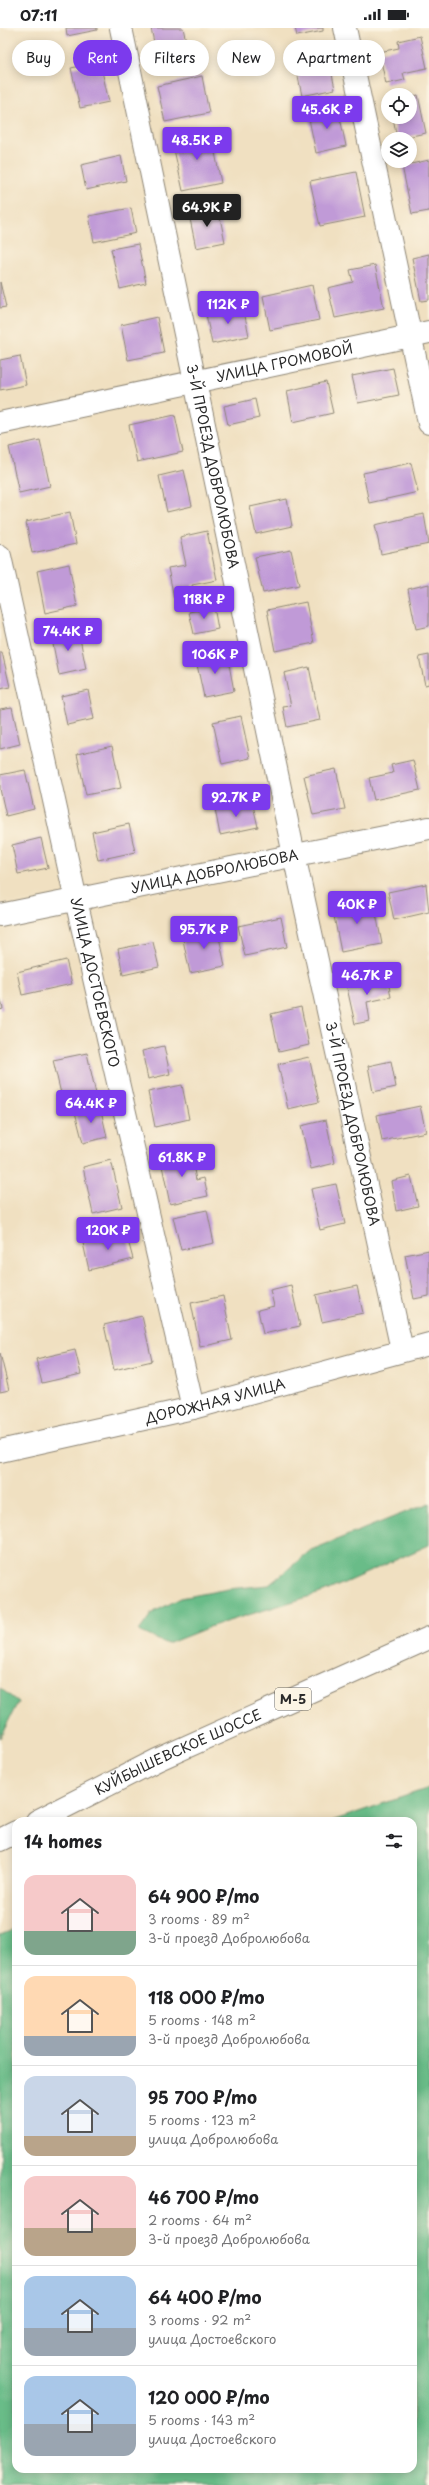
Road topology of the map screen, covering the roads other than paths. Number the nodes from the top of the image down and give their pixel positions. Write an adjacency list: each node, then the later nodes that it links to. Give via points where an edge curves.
1 (121, 28): 4 (main road, 3-Й ПРОЕЗД ДОБРОЛЮБОВА)
2 (345, 28): 3 (main road)
3 (420, 334): 4 (main road, УЛИЦА ГРОМОВОЙ); 6 (main road)
4 (195, 382): 5 (main road, УЛИЦА ГРОМОВОЙ); 9 (main road, 3-Й ПРОЕЗД ДОБРОЛЮБОВА)
5 (0, 423)
6 (429, 423)
7 (0, 556): 10 (main road, УЛИЦА ДОСТОЕВСКОГО)
8 (429, 828): 9 (main road, УЛИЦА ДОБРОЛЮБОВА)
9 (294, 855): 10 (main road, УЛИЦА ДОБРОЛЮБОВА); 13 (main road, 3-Й ПРОЕЗД ДОБРОЛЮБОВА)
10 (76, 900): 11 (main road, УЛИЦА ДОБРОЛЮБОВА); 14 (main road, УЛИЦА ДОСТОЕВСКОГО)
11 (0, 915)
12 (429, 1344): 13 (main road, ДОРОЖНАЯ УЛИЦА)
13 (402, 1350): 14 (main road, ДОРОЖНАЯ УЛИЦА)
14 (193, 1408): 15 (main road, ДОРОЖНАЯ УЛИЦА)
15 (0, 1451)
16 (429, 1638): 17 (main road, КУЙБЫШЕВСКОЕ ШОССЕ / М-5, via 157,1760)
17 (45, 1817)
18 (12, 1834): 19 (main road)
19 (0, 1840)

